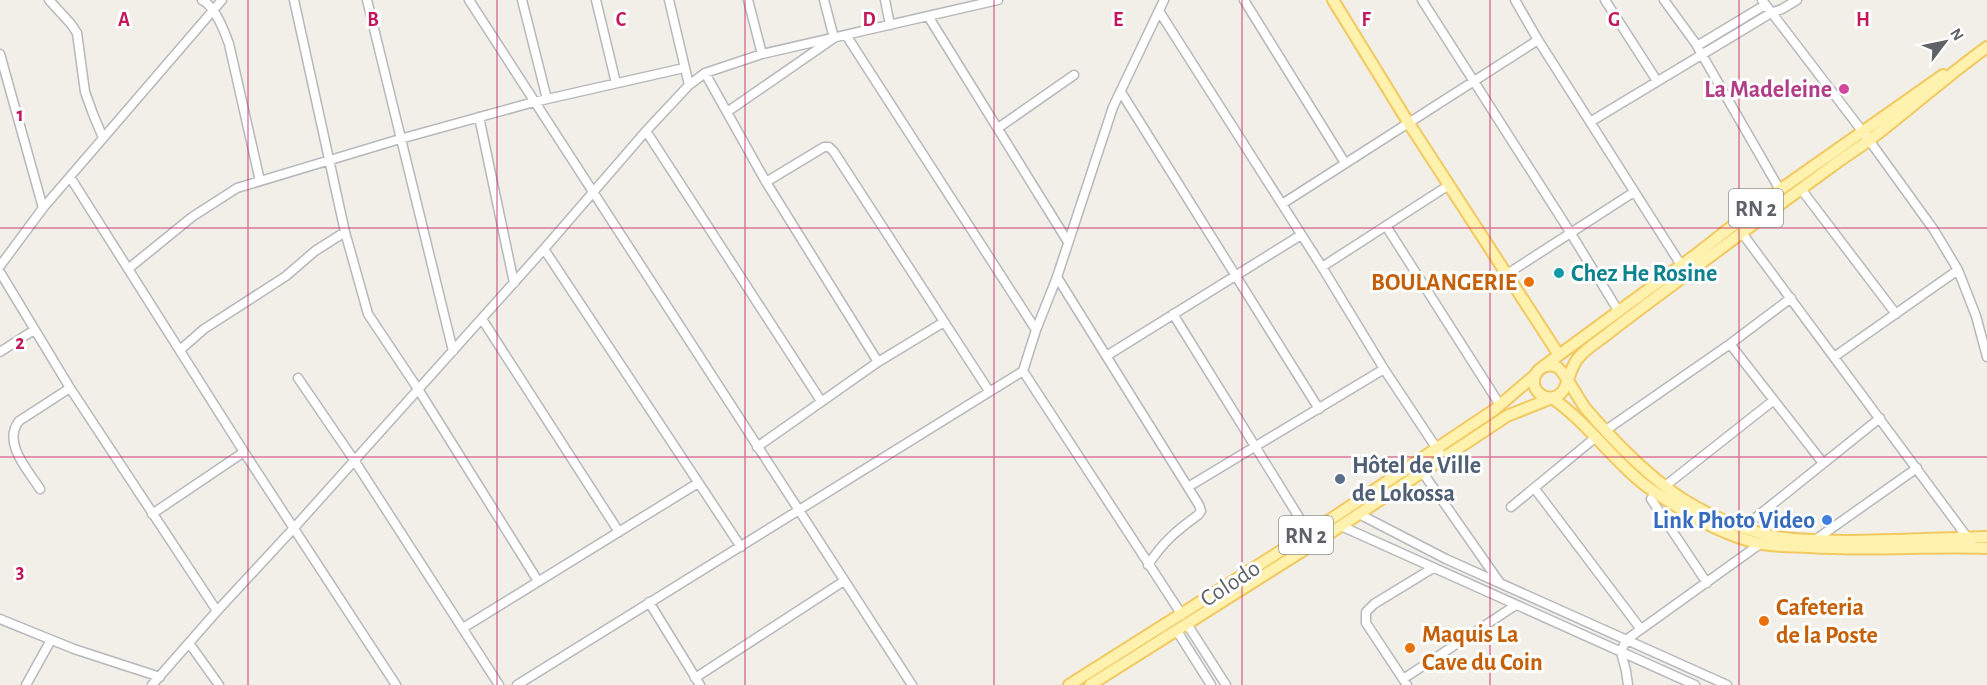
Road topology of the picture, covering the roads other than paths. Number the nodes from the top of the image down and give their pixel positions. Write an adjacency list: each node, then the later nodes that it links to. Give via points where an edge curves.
1 (49, 0): 53 (street, via 76,33 86,92)
2 (202, 0): 24 (street)
3 (222, 0): 24 (street)
4 (294, 0): 55 (street)
5 (368, 0): 54 (street)
6 (469, 0): 45 (street)
7 (522, 0): 44 (street)
8 (596, 0): 41 (street)
9 (669, 0): 36 (street)
10 (748, 0): 34 (street)
11 (824, 0): 30 (street)
12 (885, 0): 28 (street)
13 (998, 0): 23 (street)
14 (1164, 0): 25 (street)
15 (1244, 0): 56 (street)
16 (1333, 0): 48 (main road)
17 (1422, 0): 39 (street)
18 (1515, 0): 31 (street)
19 (1605, 0): 40 (street)
20 (1664, 0): 35 (street)
21 (1797, 0): 26 (street)
22 (1764, 2): 26 (street); 35 (street, via 1697,46)
23 (962, 4): 27 (street)
24 (212, 10): 53 (street); 58 (street, via 229,44)
25 (1159, 11): 43 (street); 65 (street)
26 (1771, 13): 35 (street); 52 (street)
27 (928, 16): 28 (street); 50 (street)
28 (890, 25): 29 (street)
29 (846, 35): 30 (street); 91 (street)
30 (834, 38): 34 (street); 46 (street)
31 (1538, 40): 39 (street); 49 (street)
32 (1987, 47): 52 (main road, RN 2, via 1932,81)
33 (0, 54): 66 (street)
34 (762, 54): 37 (street)
35 (1702, 54): 40 (street); 62 (street)
36 (684, 68): 41 (street); 42 (street)
37 (705, 73): 42 (street); 46 (street)
38 (1074, 75): 50 (street)
39 (1474, 80): 48 (street); 69 (street)
40 (1656, 81): 49 (street)
41 (616, 83): 44 (street)
42 (689, 85): 51 (street)
43 (1121, 92): 72 (street); 81 (street)
44 (547, 99): 45 (street)
45 (534, 102): 47 (street); 63 (street)
46 (727, 112): 59 (street)
47 (479, 117): 54 (street); 83 (street)
48 (1408, 122): 56 (street); 60 (main road)
49 (1590, 122): 64 (street)
50 (998, 128): 72 (street)
51 (646, 131): 63 (street); 111 (street)
52 (1866, 136): 61 (main road, RN 2); 62 (main road, RN 2); 78 (street)
53 (103, 138): 57 (street)
54 (400, 139): 55 (street); 94 (street)
55 (330, 160): 58 (street); 68 (street)
56 (1345, 163): 65 (street)
57 (70, 177): 66 (street); 77 (street)
58 (260, 181): 77 (street, via 237,188 212,203)
59 (766, 182): 89 (street, via 829,147); 100 (street)
60 (1449, 185): 67 (street); 80 (main road)
61 (1801, 189): 70 (main road, RN 2); 87 (street)
62 (1780, 190): 74 (main road, RN 2)
63 (593, 192): 73 (street); 117 (street)
64 (1634, 192): 69 (street); 74 (street)
65 (1282, 204): 71 (street)
66 (43, 208): 75 (street)
67 (1386, 226): 76 (street); 112 (street)
68 (345, 232): 93 (street, via 286,276 204,328); 107 (street, via 368,314)
69 (1570, 232): 80 (street); 85 (street)
70 (1742, 233): 84 (street); 105 (main road, RN 2, via 1581,355)
71 (1301, 235): 76 (street); 81 (street)
72 (1068, 242): 82 (street)
73 (544, 249): 83 (street); 126 (street)
74 (1681, 265): 85 (main road, RN 2)
75 (0, 266)
76 (1322, 267): 101 (street)
77 (128, 269): 93 (street)
78 (1958, 270): 87 (street); 99 (street)
79 (0, 272): 90 (street)
80 (1507, 274): 97 (main road)
81 (1236, 275): 86 (street); 113 (street)
82 (1057, 277): 91 (street); 96 (street)
83 (514, 283): 88 (street)
84 (1791, 298): 92 (street); 98 (street)
85 (1619, 312): 97 (main road, RN 2)
86 (1173, 314): 96 (street); 118 (street)
87 (1896, 314): 98 (street)
88 (482, 319): 94 (street); 138 (street)
89 (944, 322): 100 (street); 108 (street)
90 (34, 330): 95 (street); 106 (street)
91 (1036, 330): 102 (street)
92 (1730, 344): 110 (street); 115 (street)
93 (180, 350): 120 (street)
94 (453, 351): 107 (street)
95 (0, 352)
96 (1108, 355): 127 (street)
97 (1559, 355): 103 (main road, RN 2)
98 (1834, 357): 114 (street)
99 (1987, 357)
100 (878, 362): 111 (street)
101 (1384, 369): 113 (street); 119 (street)
102 (1023, 371): 108 (street); 148 (street)
103 (1538, 372): 105 (main road, via 1548,365 1557,367); 109 (main road, via 1534,383 1537,391); 112 (main road, Colodo / RN 2)
104 (298, 378): 122 (street)
105 (1566, 380): 109 (main road, via 1560,395); 115 (main road)
106 (70, 388): 128 (street, via 14,428 15,449); 133 (street)
107 (418, 389): 122 (street); 150 (street)
108 (989, 391): 132 (street)
109 (1552, 398): 116 (main road); 121 (main road, Colodo / RN 2, via 1507,416)
110 (1774, 400): 123 (street); 130 (street)
111 (821, 401): 117 (street)
112 (1500, 405): 119 (main road, Colodo / RN 2)
113 (1319, 409): 118 (street)
114 (1880, 418): 123 (street); 124 (street)
115 (1606, 430): 130 (main road)
116 (1596, 437): 129 (street); 130 (main road, via 1640,481)
117 (757, 447): 132 (street)
118 (1255, 447): 127 (street); 139 (street)
119 (1437, 447): 121 (street); 139 (main road, Colodo / RN 2)
120 (244, 452): 133 (street); 137 (street)
121 (1443, 458): 125 (main road, Colodo / RN 2)
122 (354, 460): 137 (street); 159 (street)
123 (1823, 463): 136 (street)
124 (1917, 468): 140 (street); 142 (street)
125 (1423, 473): 134 (main road, Colodo / RN 2); 153 (street)
126 (698, 483): 138 (street); 146 (street)
127 (1188, 486): 148 (street, via 1201,511 1165,542)
128 (40, 489)
129 (1535, 489): 131 (street); 160 (street)
130 (1661, 490): 136 (main road); 144 (main road, via 1703,523); 152 (street, via 1651,499)
131 (1510, 507)
132 (799, 511): 146 (street); 151 (street)
133 (152, 514): 156 (street)
134 (1359, 514): 135 (main road, Colodo / RN 2); 153 (street)
135 (1341, 526): 143 (main road, Colodo / RN 2); 149 (street)
136 (1744, 527): 142 (main road, via 1784,538)
137 (293, 529): 156 (street); 175 (street)
138 (619, 532): 150 (street)
139 (1309, 532): 143 (street); 158 (main road, Colodo / RN 2)
140 (1968, 537): 141 (main road); 142 (main road); 145 (street)
141 (1987, 537)
142 (1815, 540)
143 (1315, 543): 158 (main road, Colodo / RN 2)
144 (1760, 544): 145 (main road, via 1847,550); 152 (street)
145 (1975, 547): 147 (main road)
146 (741, 548): 154 (street)
147 (1987, 548)
148 (1148, 565): 158 (street)
149 (1433, 568): 155 (street); 171 (street, via 1366,612 1366,623)
150 (538, 581): 159 (street)
151 (844, 581): 170 (street); 178 (street)
152 (1707, 583): 160 (street)
153 (1501, 585): 163 (street)
154 (649, 602): 170 (street); 177 (street)
155 (1516, 605): 166 (street); 171 (street)
156 (216, 611): 164 (street)
157 (0, 619): 162 (street)
158 (1184, 619): 161 (main road, Colodo / RN 2); 179 (main road, Colodo / RN 2); 182 (street)
159 (463, 628): 176 (street)
160 (1639, 630): 163 (street); 165 (street)
161 (1177, 631): 180 (main road, Colodo / RN 2); 181 (street)
162 (51, 640): 169 (street); 172 (street)
163 (1626, 640): 165 (street); 166 (street)
164 (189, 643): 169 (street); 174 (street)
165 (1641, 647): 167 (street); 185 (street)
166 (1621, 652): 167 (street); 168 (street)
167 (1636, 659): 168 (street); 184 (street)
168 (1626, 671): 183 (street)
169 (160, 676): 173 (street)
170 (698, 681)
171 (1405, 682)
172 (26, 685)
173 (152, 685)
174 (219, 685)
175 (396, 685)
176 (499, 685)
177 (517, 685)
178 (912, 685)
179 (1070, 685)
180 (1090, 685)
181 (1211, 685)
182 (1226, 685)
183 (1628, 685)
184 (1695, 685)
185 (1727, 685)

